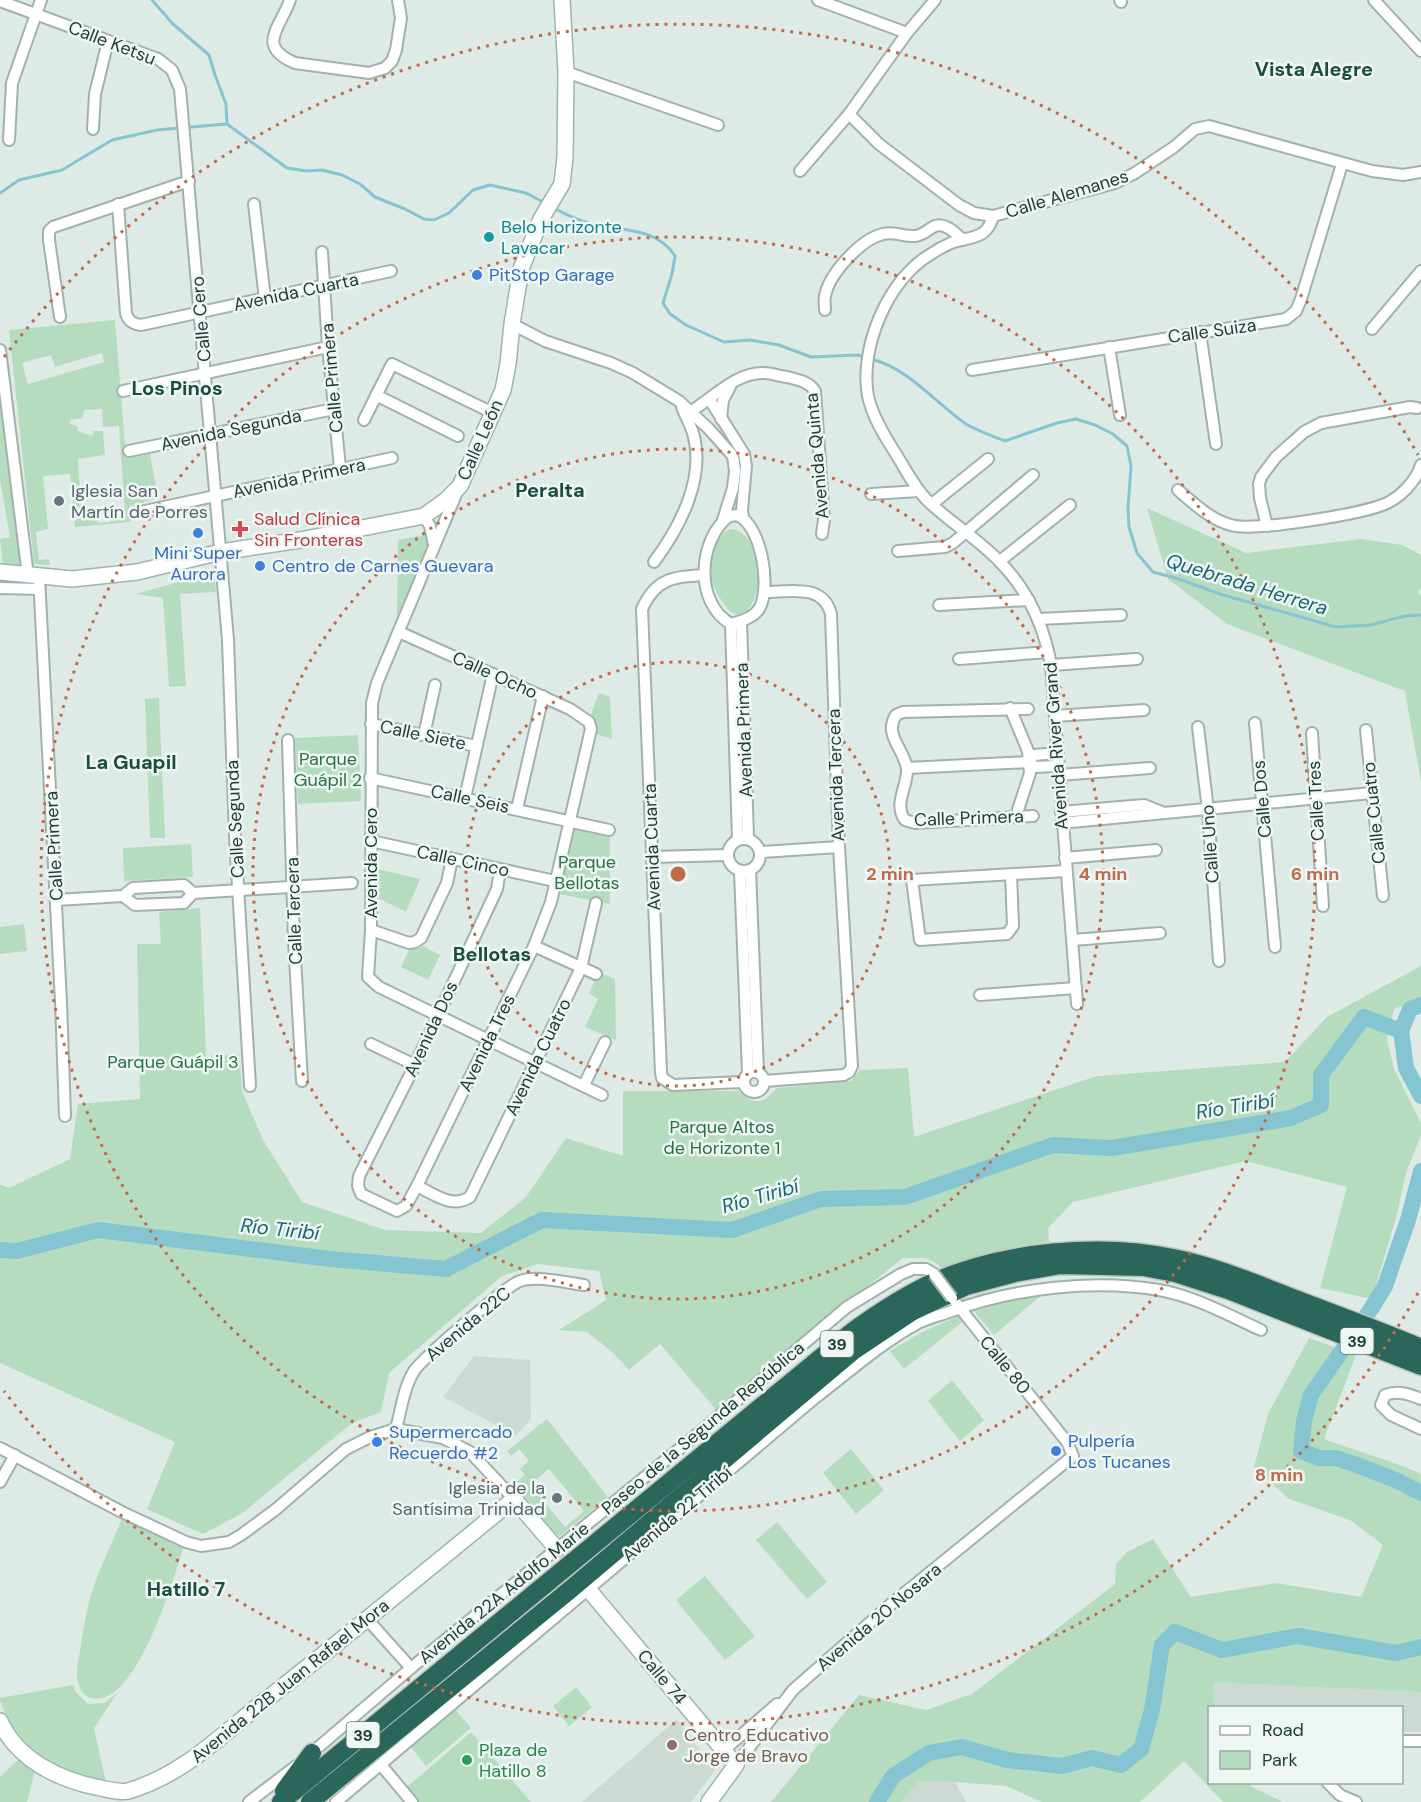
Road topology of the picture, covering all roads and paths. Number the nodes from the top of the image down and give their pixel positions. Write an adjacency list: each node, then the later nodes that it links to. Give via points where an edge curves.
1 (40, 0): 9 (street)
2 (290, 0): 3 (street, via 273,35 273,43 284,58 369,74 386,68 392,61 401,18)
3 (398, 0)
4 (562, 0): 13 (street, Calle León)
5 (818, 0): 10 (street)
6 (935, 0): 10 (street)
7 (1374, 0): 12 (street)
8 (0, 1): 9 (street, Calle Ketsu)
9 (36, 14): 11 (street, Calle Ketsu); 18 (street, via 12,83)
10 (907, 33): 14 (street)
11 (108, 41): 16 (street, Calle Ketsu, via 158,59 172,70 180,89); 17 (street, via 95,94)
12 (1421, 51)
13 (566, 72): 15 (street); 35 (street, Calle León, via 562,184 541,219 521,269)
14 (849, 114): 20 (street); 25 (street, Calle Alemanes, via 879,144 959,205)
15 (718, 125)
16 (184, 128): 22 (street, Calle Cero)
17 (93, 129)
18 (9, 140)
19 (1342, 164): 21 (street, Calle Alemanes, via 1387,174); 25 (street, Calle Alemanes, via 1209,126 1195,129 1127,178); 37 (street, Calle Suiza, via 1296,311 1280,321)
20 (800, 171)
21 (1421, 172)
22 (189, 181): 23 (street); 33 (street, Calle Cero)
23 (118, 204): 33 (street, Avenida Cuarta, via 126,313 130,321 141,325); 34 (street, via 49,231)
24 (254, 204): 31 (street)
25 (993, 216): 26 (street, Avenida River Grand, via 985,232)
26 (963, 240): 32 (street, via 945,226 936,226 918,236 883,233 870,239 858,247 830,282); 67 (street, Avenida River Grand, via 949,243 909,271 889,298 874,331 866,368 872,409)
27 (322, 252): 30 (street, Calle Primera)
28 (1421, 270): 36 (street)
29 (391, 271): 30 (street, Avenida Cuarta)
30 (324, 286): 31 (street, Avenida Cuarta); 38 (street, Calle Primera)
31 (265, 299): 33 (street, Avenida Cuarta)
32 (825, 310)
33 (200, 313): 42 (street, Calle Cero)
34 (60, 317)
35 (512, 324): 47 (street, via 545,341 633,373); 51 (street, Calle León, via 503,390)
36 (1372, 329)
37 (1200, 332): 39 (street, Calle Suiza); 58 (street)
38 (328, 347): 42 (street); 49 (street, Calle Primera)
39 (1109, 347): 41 (street, Calle Suiza); 52 (street)
40 (0, 350): 86 (street, Calle Primera)
41 (972, 370)
42 (205, 373): 44 (street); 56 (street, Calle Cero)
43 (736, 380): 46 (street, Avenida Quinta); 53 (street, via 724,394); 78 (street, Avenida Quinta, via 765,373 803,381 815,391)
44 (123, 391)
45 (376, 395): 51 (street, via 392,364); 54 (street); 57 (street)
46 (710, 400): 50 (street, Avenida Quinta); 53 (street)
47 (679, 401): 50 (street); 83 (street, via 693,432 694,478 674,533)
48 (1420, 407): 76 (street, via 1321,423 1304,432 1261,477 1260,498)
49 (334, 409): 56 (street, Avenida Segunda); 63 (street, Calle Primera)
50 (690, 412): 55 (street)
51 (493, 413): 65 (street, Calle León)
52 (1120, 415)
53 (721, 419): 55 (street); 74 (street, via 744,454)
54 (364, 420)
55 (709, 429): 75 (street, via 733,456 733,488)
56 (210, 435): 59 (street, Avenida Segunda); 69 (street, Calle Cero)
57 (458, 436)
58 (1216, 444)
59 (129, 451)
60 (392, 458): 63 (street, Avenida Primera)
61 (988, 459): 70 (street)
62 (1421, 465): 76 (street, via 1418,476 1385,504)
63 (340, 468): 69 (street, Avenida Primera)
64 (1033, 475): 77 (street)
65 (460, 486): 73 (street, Calle León); 79 (street, Avenida Cero)
66 (1178, 490): 76 (street, via 1197,507 1229,525)
67 (919, 491): 68 (street); 70 (street, Avenida River Grand)
68 (870, 494)
69 (216, 496): 72 (street, Avenida Primera); 81 (street, Calle Cero)
70 (932, 504): 77 (street, Avenida River Grand)
71 (1070, 505): 82 (street)
72 (136, 513)
73 (424, 516): 79 (street); 81 (street, Calle León)
74 (743, 517): 75 (street, via 729,516); 88 (street, via 760,551)
75 (723, 520): 85 (street, via 710,543)
76 (1267, 526)
77 (965, 532): 80 (street, via 945,547); 82 (street, Avenida River Grand)
78 (822, 534)
79 (434, 546): 94 (street, Avenida Cero)
80 (898, 551)
81 (221, 552): 86 (street, Calle León, via 137,573); 148 (street, Calle Segunda)
82 (999, 561): 89 (street, Avenida River Grand)
83 (654, 562)
84 (0, 572): 86 (street, Calle León)
85 (704, 575): 93 (street, via 713,606 725,621); 138 (street, Avenida Cuarta, via 676,576 661,584 648,596 642,609)
86 (35, 580): 87 (street); 152 (street, Calle Primera)
87 (0, 588)
88 (765, 592): 93 (street, via 759,609); 134 (street, Avenida Tercera, via 811,591 828,602)
89 (1029, 600): 90 (street); 92 (street, Avenida River Grand)
90 (939, 604)
91 (1121, 615): 92 (street)
92 (1039, 619): 95 (street, Avenida River Grand)
93 (736, 623): 132 (street, Avenida Primera)
94 (399, 632): 99 (street, Calle Ocho); 108 (street, Avenida Cero, via 377,683)
95 (1048, 651): 96 (street); 98 (street, Avenida River Grand)
96 (959, 659)
97 (1137, 659): 98 (street)
98 (1051, 665): 105 (street, Avenida River Grand)
99 (493, 674): 101 (street, Calle Ocho); 114 (street)
100 (435, 685): 112 (street)
101 (543, 696): 106 (street, Calle Ocho); 125 (street)
102 (1010, 708): 103 (street); 116 (street); 117 (street, via 896,715 892,732)
103 (1028, 709)
104 (1144, 710): 105 (street)
105 (1055, 716): 115 (street, Avenida River Grand)
106 (589, 722): 130 (street, Avenida Tres, via 591,729)
107 (1255, 723): 124 (street, Calle Dos)
108 (371, 724): 112 (street, Calle Siete); 120 (street, Avenida Cero)
109 (1198, 727): 126 (street, Calle Uno)
110 (1366, 729): 121 (street, Calle Cuatro)
111 (1312, 733): 123 (street, Calle Tres)
112 (424, 735): 114 (street, Calle Siete)
113 (288, 740): 147 (street, Calle Tercera)
114 (476, 746): 122 (street)
115 (1057, 753): 116 (street, via 1034,754); 119 (street, Avenida River Grand)
116 (1029, 762): 117 (street); 119 (street, via 1035,768); 127 (street, via 1030,773)
117 (907, 768): 127 (street, Calle Primera, via 901,806 905,820 915,823)
118 (1150, 768): 119 (street)
119 (1058, 771): 129 (street, Avenida River Grand)
120 (370, 778): 122 (street, Calle Seis); 133 (street, Avenida Cero)
121 (1372, 793): 123 (street); 151 (street, Calle Cuatro)
122 (465, 798): 125 (street, Calle Seis)
123 (1316, 799): 124 (street); 154 (street, Calle Tres)
124 (1263, 804): 126 (street); 159 (street, Calle Dos)
125 (517, 809): 130 (street, Calle Seis)
126 (1208, 810): 129 (street); 160 (street, Calle Uno)
127 (1016, 816): 128 (street, Calle Primera)
128 (1032, 816)
129 (1061, 817): 139 (street, Avenida River Grand)
130 (569, 821): 131 (street, Calle Seis); 145 (street, Avenida Tres)
131 (609, 830)
132 (743, 839): 136 (street, via 754,841); 137 (street, via 732,843)
133 (371, 841): 140 (street, Calle Cinco); 155 (street, Avenida Cero)
134 (839, 847): 136 (street); 172 (street, Avenida Tercera, via 852,1066 844,1075)
135 (1156, 850): 139 (street)
136 (761, 852): 142 (street, via 756,866)
137 (728, 855): 138 (street); 142 (street, via 734,868)
138 (652, 857): 172 (street, Avenida Cuarta, via 662,1077 673,1085)
139 (1065, 858): 143 (street, Avenida River Grand)
140 (452, 859): 141 (street, Calle Cinco); 155 (street, via 447,884 421,938 409,943)
141 (501, 870): 145 (street, Calle Cinco); 166 (street, Avenida Dos, via 497,888)
142 (745, 870): 172 (street)
143 (1066, 871): 144 (street); 157 (street, Avenida River Grand)
144 (1011, 874): 144 (street, via 912,880 920,940 1006,934 1012,926)
145 (555, 881): 158 (street, Avenida Tres)
146 (352, 883): 147 (street)
147 (293, 887): 148 (street); 173 (street, Calle Tercera)
148 (239, 891): 149 (street); 174 (street, Calle Segunda)
149 (193, 893): 150 (street, via 184,885 133,888); 150 (street, via 184,903 135,905)
150 (123, 896): 152 (street)
151 (1383, 896)
152 (56, 900): 177 (street, Calle Primera)
153 (596, 903): 161 (street, Avenida Cuatro)
154 (1323, 906)
155 (371, 930): 166 (street, Avenida Cero, via 368,977 379,987)
156 (1160, 933): 157 (street)
157 (1073, 940): 163 (street, Avenida River Grand)
158 (534, 946): 161 (street); 167 (street, Avenida Tres)
159 (1275, 947)
160 (1219, 961)
161 (581, 968): 162 (street); 170 (street, Avenida Cuatro)
162 (596, 974)
163 (1076, 988): 164 (street); 165 (street, Avenida River Grand)
164 (980, 995)
165 (1077, 1005)
166 (438, 1016): 167 (street); 171 (street, Avenida Dos)
167 (488, 1040): 170 (street); 178 (street, Avenida Tres)
168 (606, 1042): 175 (street)
169 (371, 1044): 171 (street)
170 (536, 1063): 175 (street); 178 (street, Avenida Cuatro, via 470,1197 462,1203 451,1202)
171 (415, 1065): 178 (street, Avenida Dos, via 359,1176 358,1186 361,1194 397,1211 406,1206)
172 (753, 1077)
173 (302, 1081)
174 (250, 1086)
175 (584, 1086): 176 (street)
176 (602, 1095)
177 (65, 1116)
178 (417, 1186)
179 (934, 1274): 181 (street, Calle 80, bridge); 193 (street, Avenida 22A Adolfo Marie, via 926,1269 913,1269 847,1307)
180 (584, 1286): 186 (street, Avenida 22C, via 544,1279 520,1281 496,1298 414,1371)
181 (960, 1308): 183 (street, Avenida 22 Tiribí, via 988,1299 1052,1289 1095,1286 1160,1290); 190 (street, Calle 80, via 1067,1442); 194 (street, Avenida 22 Tiribí, via 920,1322 883,1345)
182 (1311, 1314): 184 (highway, Paseo de la Segunda República / 39); 194 (highway, Paseo de la Segunda República / 39, via 1143,1267 1061,1265 966,1286 913,1311 853,1351); 209 (highway, Paseo de la Segunda República / 39, via 1206,1266 1122,1252 1036,1254 934,1282 852,1332)
183 (1261, 1330)
184 (1416, 1355)
185 (1421, 1399): 187 (street, via 1390,1393 1381,1405 1391,1415)
186 (396, 1429): 189 (street, via 346,1449 235,1539 201,1546 122,1512); 192 (street, via 443,1438 470,1452)
187 (1421, 1429)
188 (0, 1448): 189 (street)
189 (15, 1455): 191 (street)
190 (1073, 1456): 197 (street, Avenida 20 Nosara)
191 (0, 1482)
192 (514, 1499): 193 (street); 195 (street, Avenida 22B Juan Rafael Mora)
193 (556, 1549): 196 (street, Avenida 22A Adolfo Marie)
194 (580, 1589): 201 (street, Calle 74); 203 (street, Avenida 22 Tiribí); 210 (highway, Paseo de la Segunda República / 39)
195 (368, 1620): 196 (street); 206 (street, Avenida 22B Juan Rafael Mora, via 209,1748)
196 (411, 1668): 202 (street, Avenida 22A Adolfo Marie)
197 (793, 1690): 201 (street); 204 (street, Avenida 20 Nosara)
198 (0, 1720): 206 (street, Avenida 22B Juan Rafael Mora, via 21,1750 41,1766 80,1784)
199 (1403, 1741): 200 (street)
200 (1421, 1742)
201 (724, 1750): 204 (street, Calle 74)
202 (312, 1753): 207 (street, Avenida 22A Adolfo Marie); 208 (highway)
203 (381, 1765): 211 (street, Avenida 22 Tiribí); 212 (street)
204 (736, 1765): 213 (street, Avenida 20 Nosara)
205 (1329, 1784): 214 (street, via 1340,1795)
206 (126, 1797)
207 (249, 1802)
208 (276, 1802)
209 (281, 1802)
210 (310, 1802)
211 (336, 1802)
212 (411, 1802)
213 (709, 1802)
214 (1356, 1802)

